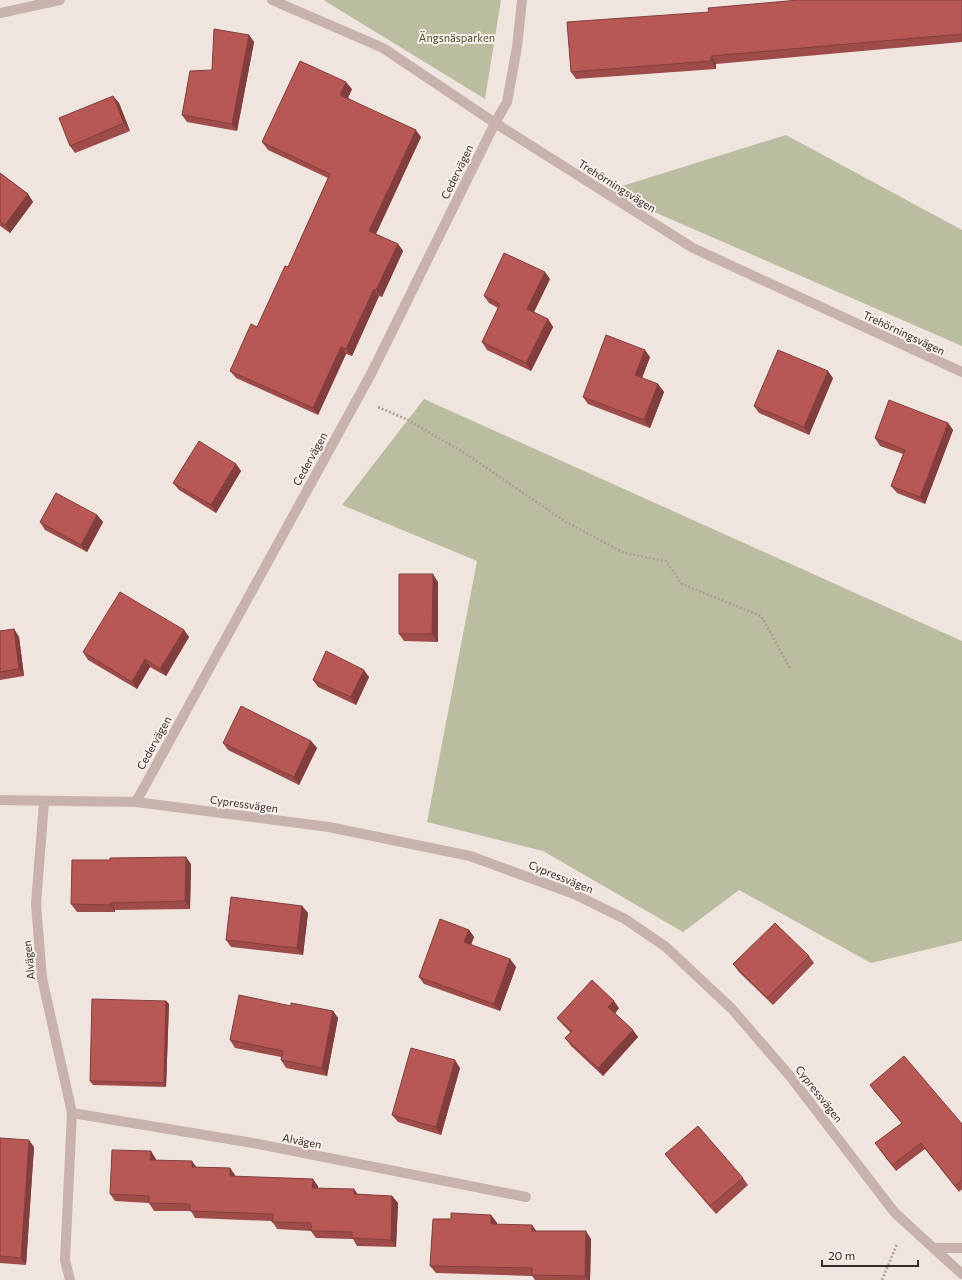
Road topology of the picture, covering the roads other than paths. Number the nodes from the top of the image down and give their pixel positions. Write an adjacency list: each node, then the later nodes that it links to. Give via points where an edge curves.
1 (60, 0): 4 (street)
2 (272, 0): 5 (street, Trehörningsvägen, via 383,48)
3 (522, 0): 5 (street, Cedervägen, via 507,102)
4 (0, 13)
5 (495, 123): 6 (street, Trehörningsvägen, via 693,248); 9 (street, Cedervägen, via 357,399)
6 (962, 372)
7 (0, 800): 8 (street, Cypressvägen)
8 (44, 802): 9 (street, Cypressvägen); 10 (street, Alvägen, via 36,904 42,978)
9 (136, 802): 12 (street, Cypressvägen, via 329,827 470,856 574,894 625,919 666,947 732,1009 789,1075 895,1213)
10 (72, 1113): 11 (street, Alvägen, via 253,1143); 15 (street, Alvägen, via 65,1260)
11 (526, 1197)
12 (936, 1248): 13 (street); 14 (street, Cypressvägen)
13 (962, 1248)
14 (962, 1274)
15 (70, 1280)

